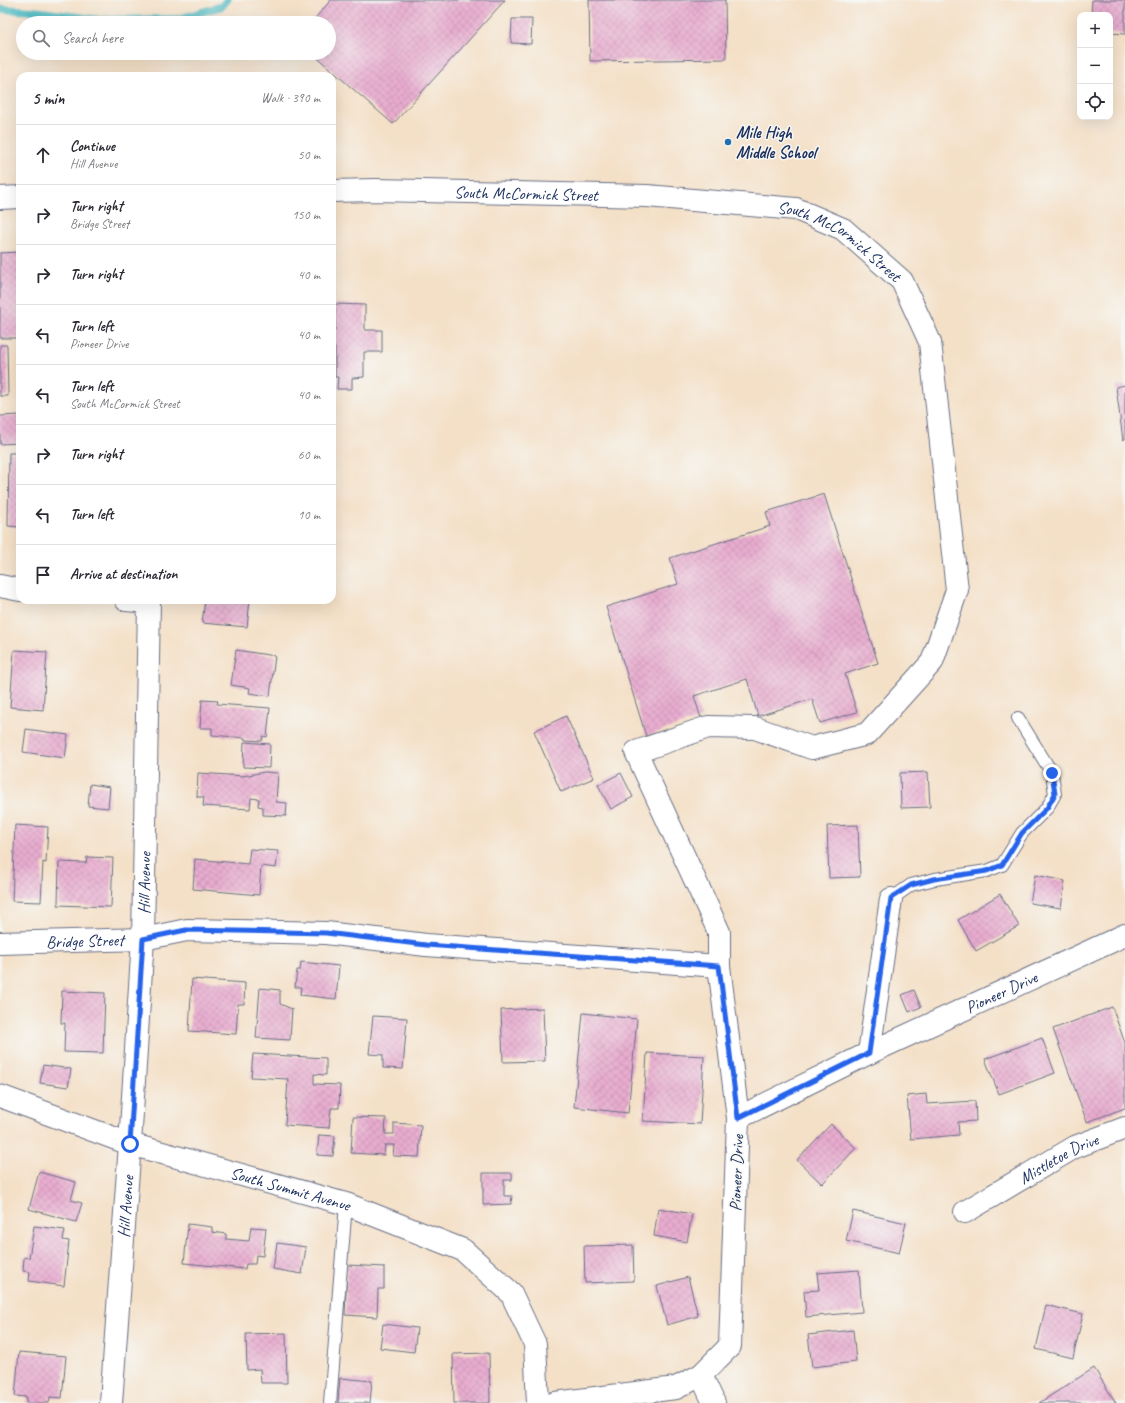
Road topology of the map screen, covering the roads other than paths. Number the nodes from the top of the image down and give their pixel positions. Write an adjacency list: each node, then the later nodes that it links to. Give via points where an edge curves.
1 (336, 191): 12 (street, South McCormick Street, via 647,196 796,209 843,229 902,281 930,342 957,590 932,662 867,734 812,748 755,728 708,727 636,752 719,932)
2 (16, 197): 3 (street)
3 (0, 198)
4 (0, 586): 5 (street)
5 (16, 589)
6 (149, 604): 10 (street, Hill Avenue)
7 (1018, 718): 8 (lane, via 1052,773 1055,794 1047,808 1022,833 1002,865 987,871 911,885)
8 (891, 898): 13 (street)
9 (1125, 935): 13 (street, Pioneer Drive)
10 (143, 939): 11 (street, Bridge Street); 12 (street, Bridge Street, via 186,930 326,933 426,945); 17 (street, Hill Avenue)
11 (0, 943)
12 (719, 966): 15 (street)
13 (869, 1053): 15 (street, Pioneer Drive)
14 (0, 1096): 17 (street, South Summit Avenue)
15 (738, 1118): 20 (street, Pioneer Drive, via 730,1346)
16 (1125, 1128): 19 (street, Mistletoe Drive, via 1075,1147)
17 (130, 1144): 18 (street, South Summit Avenue); 21 (street, Hill Avenue)
18 (346, 1204): 22 (lane); 23 (street, South Summit Avenue, via 463,1250 511,1293 535,1344)
19 (965, 1212)
20 (702, 1375): 24 (street, Pioneer Drive, via 676,1388); 25 (street)
21 (111, 1403)
22 (330, 1403)
23 (538, 1403)
24 (555, 1403)
25 (714, 1403)

